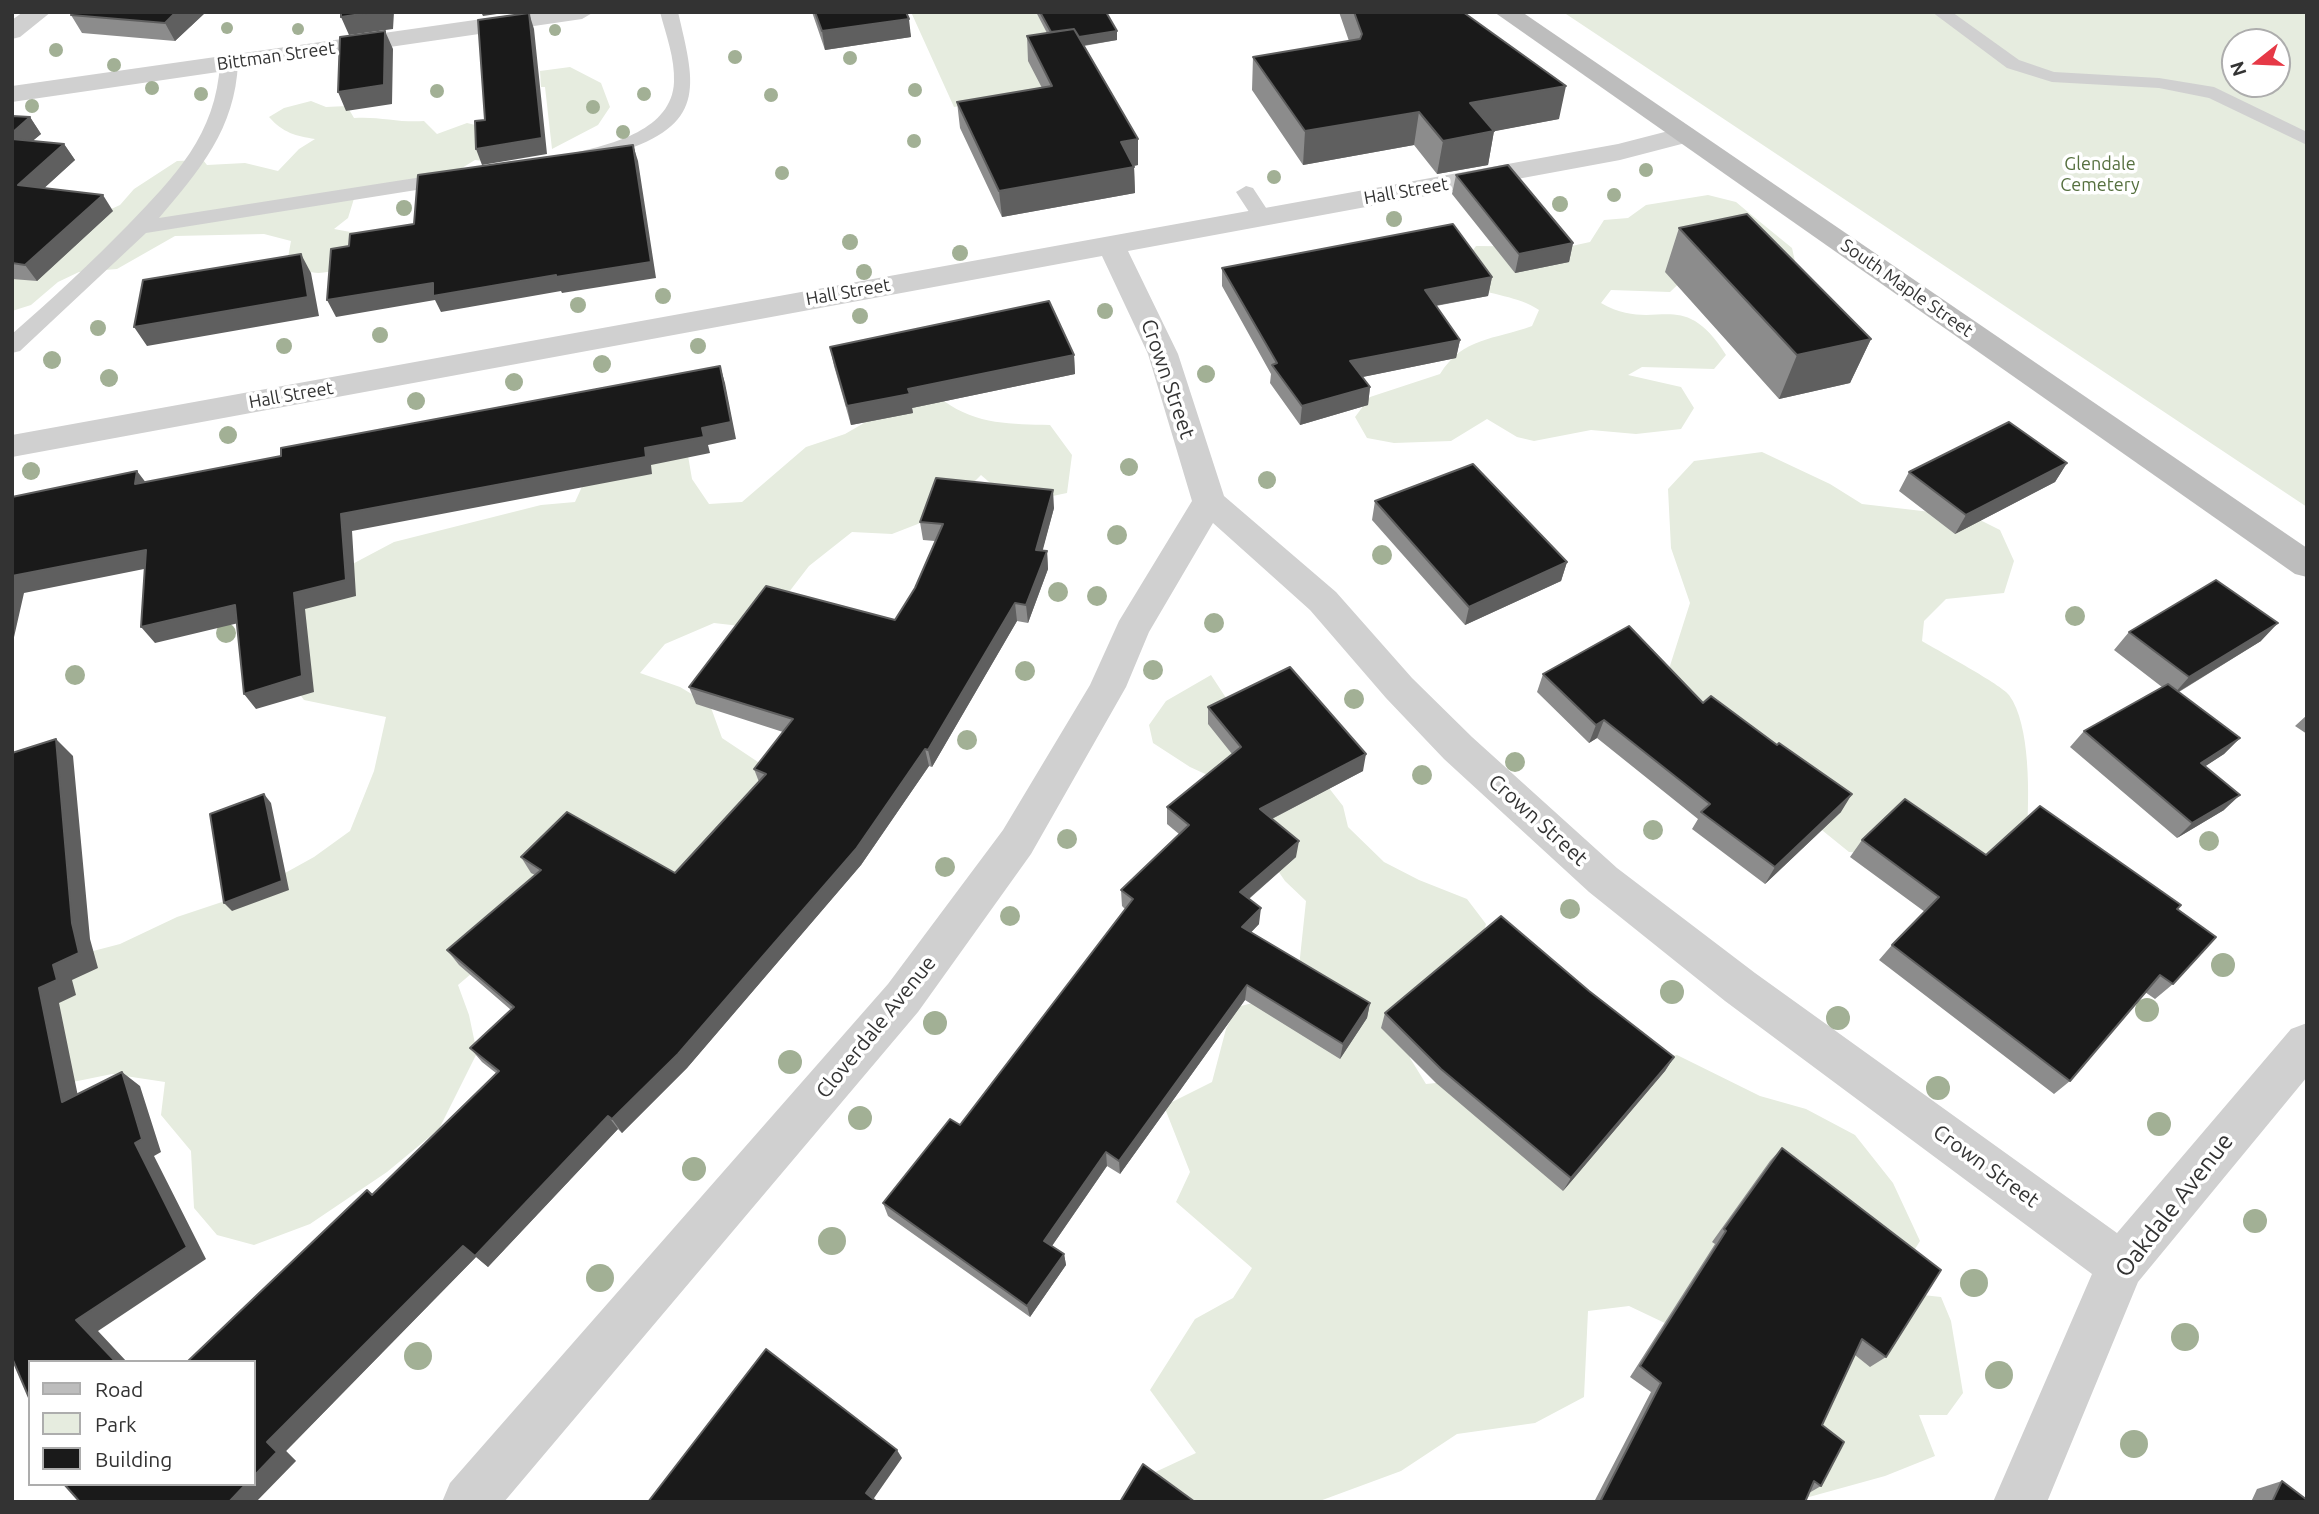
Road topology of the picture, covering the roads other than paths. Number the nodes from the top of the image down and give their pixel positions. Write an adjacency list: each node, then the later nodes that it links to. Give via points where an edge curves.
1 (39, 12): 7 (street)
2 (582, 12): 6 (street, Bittman Street)
3 (669, 12): 12 (lane, via 682,71 682,94 671,114 637,139)
4 (1506, 12): 10 (main road, South Maple Street)
5 (1940, 12): 11 (lane, via 2013,64 2052,77 2159,83 2214,93)
6 (544, 15): 8 (street, Bittman Street)
7 (12, 32)
8 (229, 63): 9 (street, Bittman Street); 16 (lane, via 228,92 216,125 181,178)
9 (12, 94)
10 (1684, 135): 15 (street, Hall Street, via 1620,152); 21 (main road, South Maple Street)
11 (2307, 139)
12 (559, 161)
13 (477, 174): 16 (lane)
14 (1247, 192): 15 (lane)
15 (1262, 217): 17 (street, Hall Street)
16 (136, 228): 18 (lane, via 117,251)
17 (1111, 245): 19 (street, Hall Street); 20 (street, Crown Street, via 1163,354)
18 (12, 346)
19 (12, 446)
20 (1209, 501): 23 (street, Crown Street, via 1323,601 1458,748 1603,880 1740,987); 24 (street, Cloverdale Avenue, via 1132,630 1107,687 1017,842 903,998)
21 (2307, 565)
22 (2307, 1043): 23 (street, Oakdale Avenue)
23 (2121, 1265): 25 (street, Oakdale Avenue)
24 (469, 1502)
25 (2020, 1502)

